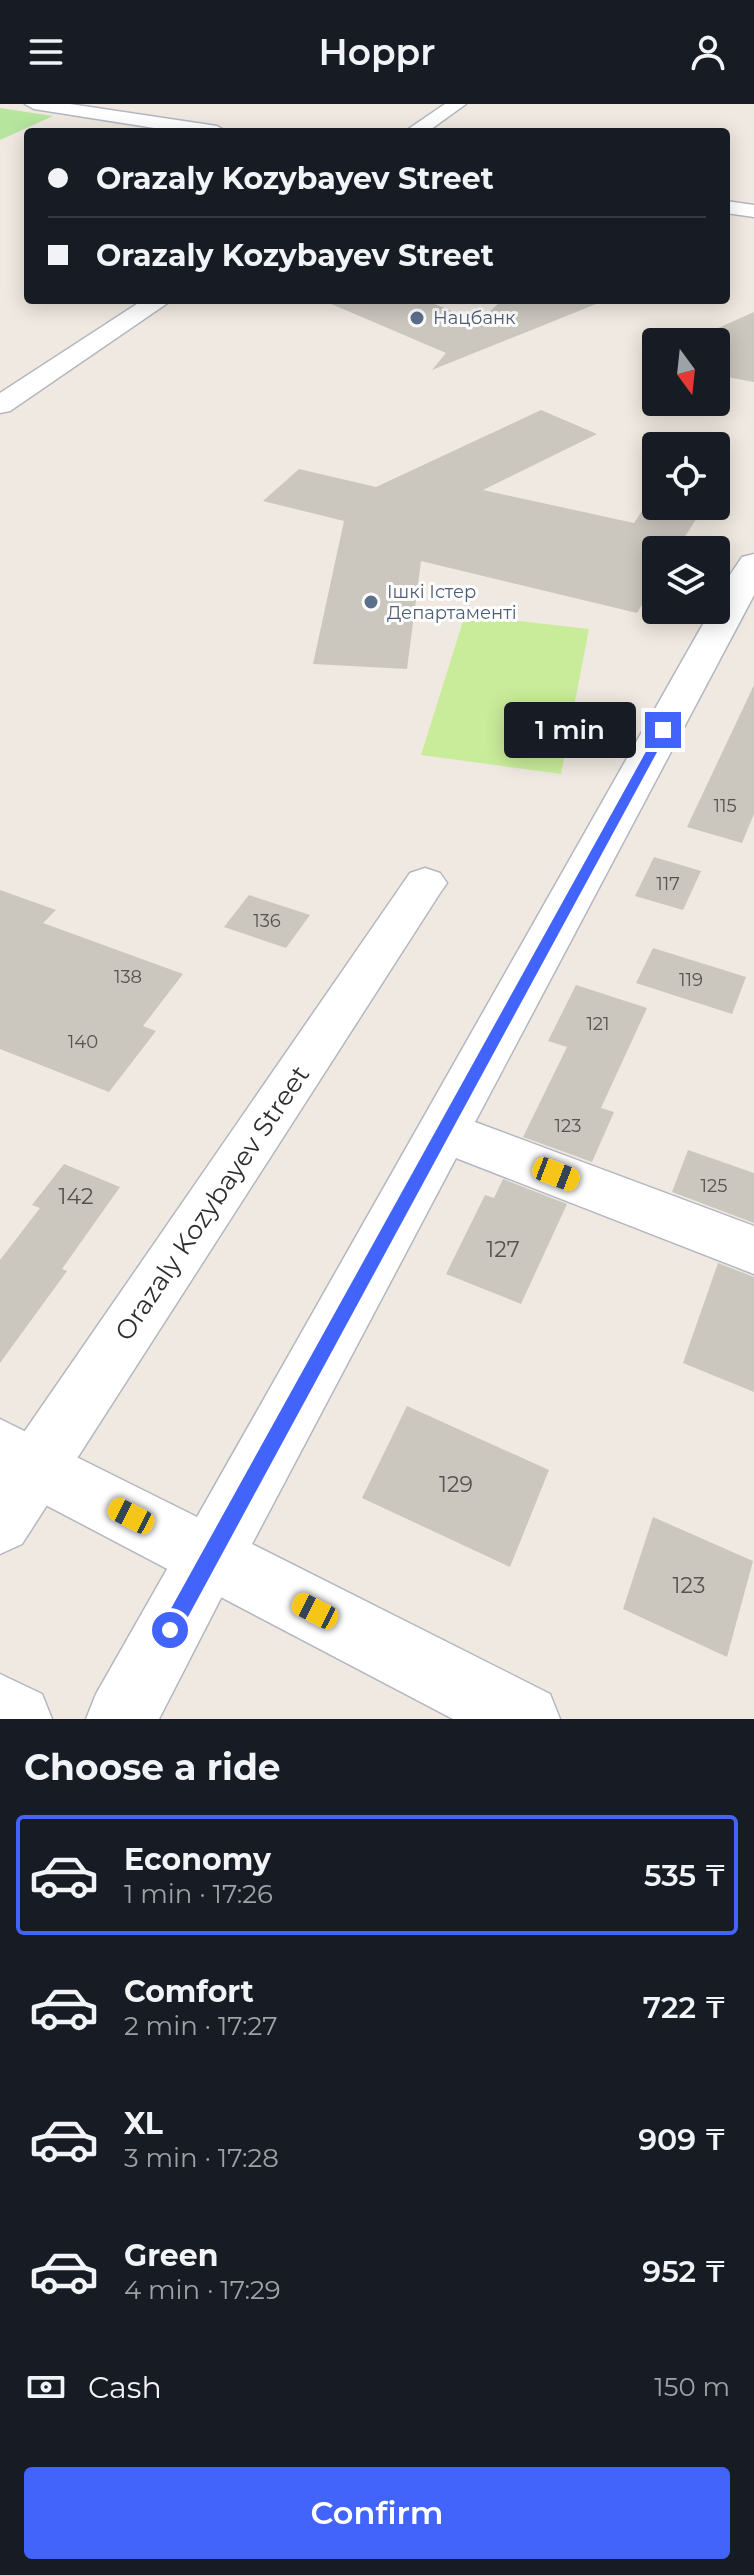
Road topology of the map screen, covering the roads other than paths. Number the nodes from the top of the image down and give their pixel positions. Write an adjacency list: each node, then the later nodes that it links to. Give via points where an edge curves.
1 (34, 104): 3 (street)
2 (457, 104): 4 (street)
3 (191, 128)
4 (420, 128)
5 (730, 208): 6 (street)
6 (754, 211)
7 (154, 304): 8 (street)
8 (0, 405)
9 (752, 571): 10 (street)
10 (738, 626): 12 (street)
11 (425, 883): 14 (street, Orazaly Kozybayev Street)
12 (443, 1131): 13 (street); 16 (street)
13 (754, 1250)
14 (18, 1458): 15 (street, Orazaly Kozybayev Street); 16 (street)
15 (0, 1522)
16 (210, 1557): 19 (street); 20 (street)
17 (0, 1709): 18 (street)
18 (17, 1719)
19 (121, 1719)
20 (525, 1719)

